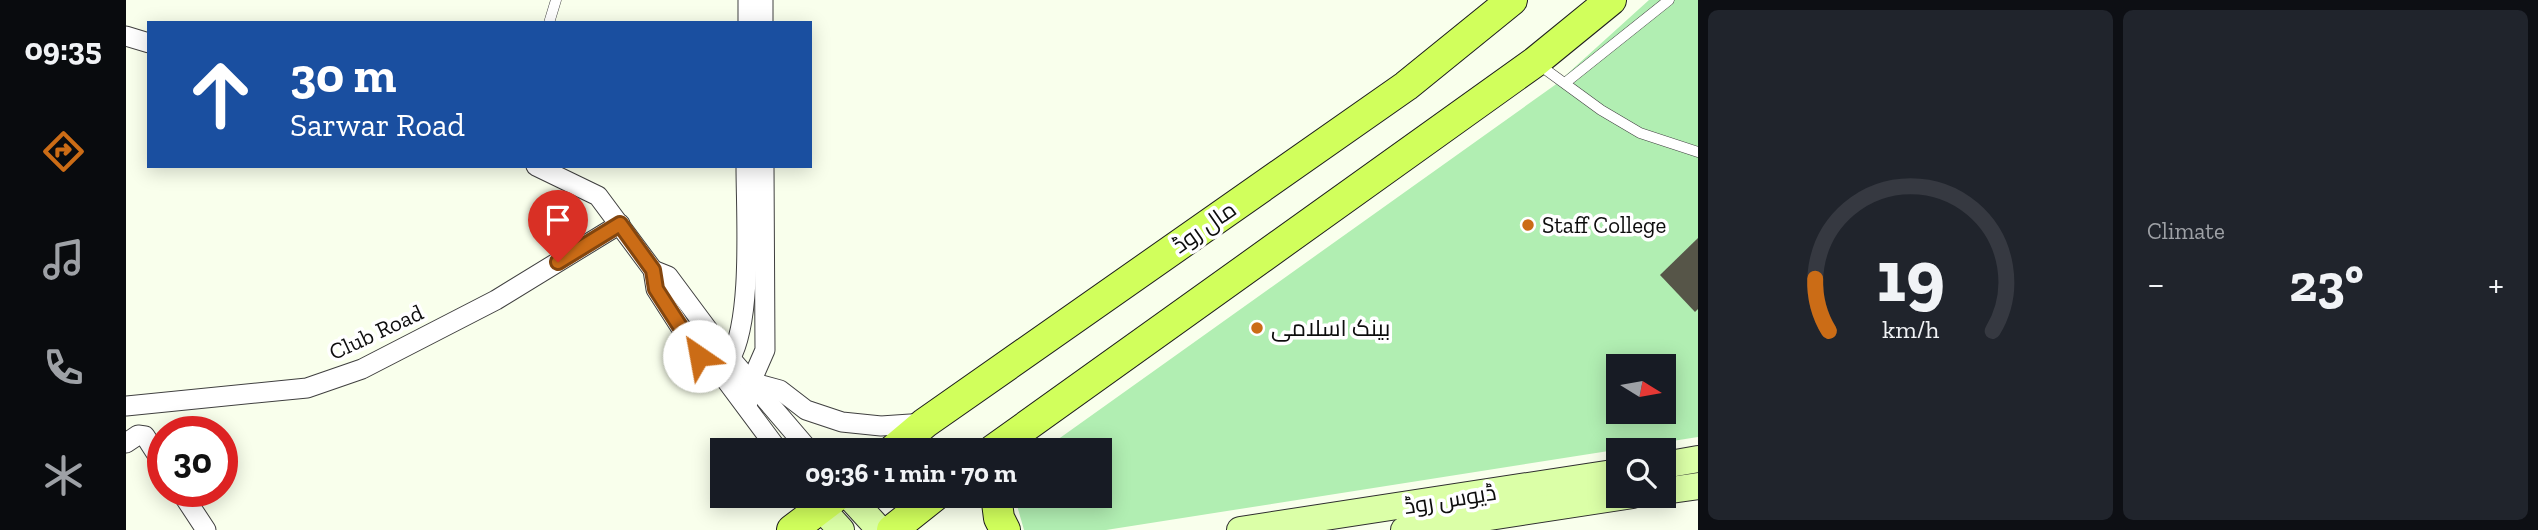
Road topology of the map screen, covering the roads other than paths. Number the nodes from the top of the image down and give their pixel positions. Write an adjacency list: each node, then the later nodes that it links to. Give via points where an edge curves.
1 (556, 0): 7 (lane)
2 (748, 0): 8 (street)
3 (763, 0): 9 (street)
4 (1512, 0): 24 (main road, مال روڈ, via 1406,86)
5 (1611, 0): 12 (main road)
6 (1669, 0): 13 (lane)
7 (550, 21)
8 (748, 21)
9 (763, 21)
10 (126, 36): 11 (street)
11 (147, 42)
12 (1535, 62): 13 (lane); 28 (main road)
13 (1565, 83): 14 (lane, via 1640,133)
14 (1698, 152)
15 (540, 168): 18 (street, via 598,196)
16 (746, 168): 20 (street, via 745,302)
17 (764, 168): 21 (street, via 765,350)
18 (620, 224): 19 (street); 22 (street, Club Road, via 496,300 362,369 307,388)
19 (653, 270): 20 (street, via 668,276); 23 (street, via 656,289 699,356 714,363)
20 (730, 359): 21 (street)
21 (751, 383): 23 (street); 24 (street, via 780,390 806,410 842,422 881,426); 26 (street)
22 (126, 407)
23 (747, 407): 25 (street)
24 (925, 423): 27 (main road, مال روڈ)
25 (769, 438)
26 (799, 438)
27 (907, 438)
28 (1011, 438)
29 (147, 439): 30 (street, via 138,435)
30 (126, 443)
31 (1698, 459): 32 (main road)
32 (1676, 463)
33 (1606, 474): 47 (main road, ڈیوس روڈ)
34 (1698, 486): 35 (main road)
35 (1676, 489)
36 (1606, 499): 48 (main road, ڈیوس روڈ)
37 (191, 507): 42 (street)
38 (826, 508): 43 (main road)
39 (860, 508): 44 (main road)
40 (920, 508): 45 (main road)
41 (998, 508): 46 (main road)
42 (206, 530)
43 (792, 530)
44 (880, 530)
45 (892, 530)
46 (1005, 530)
47 (1240, 530)
48 (1404, 530)

